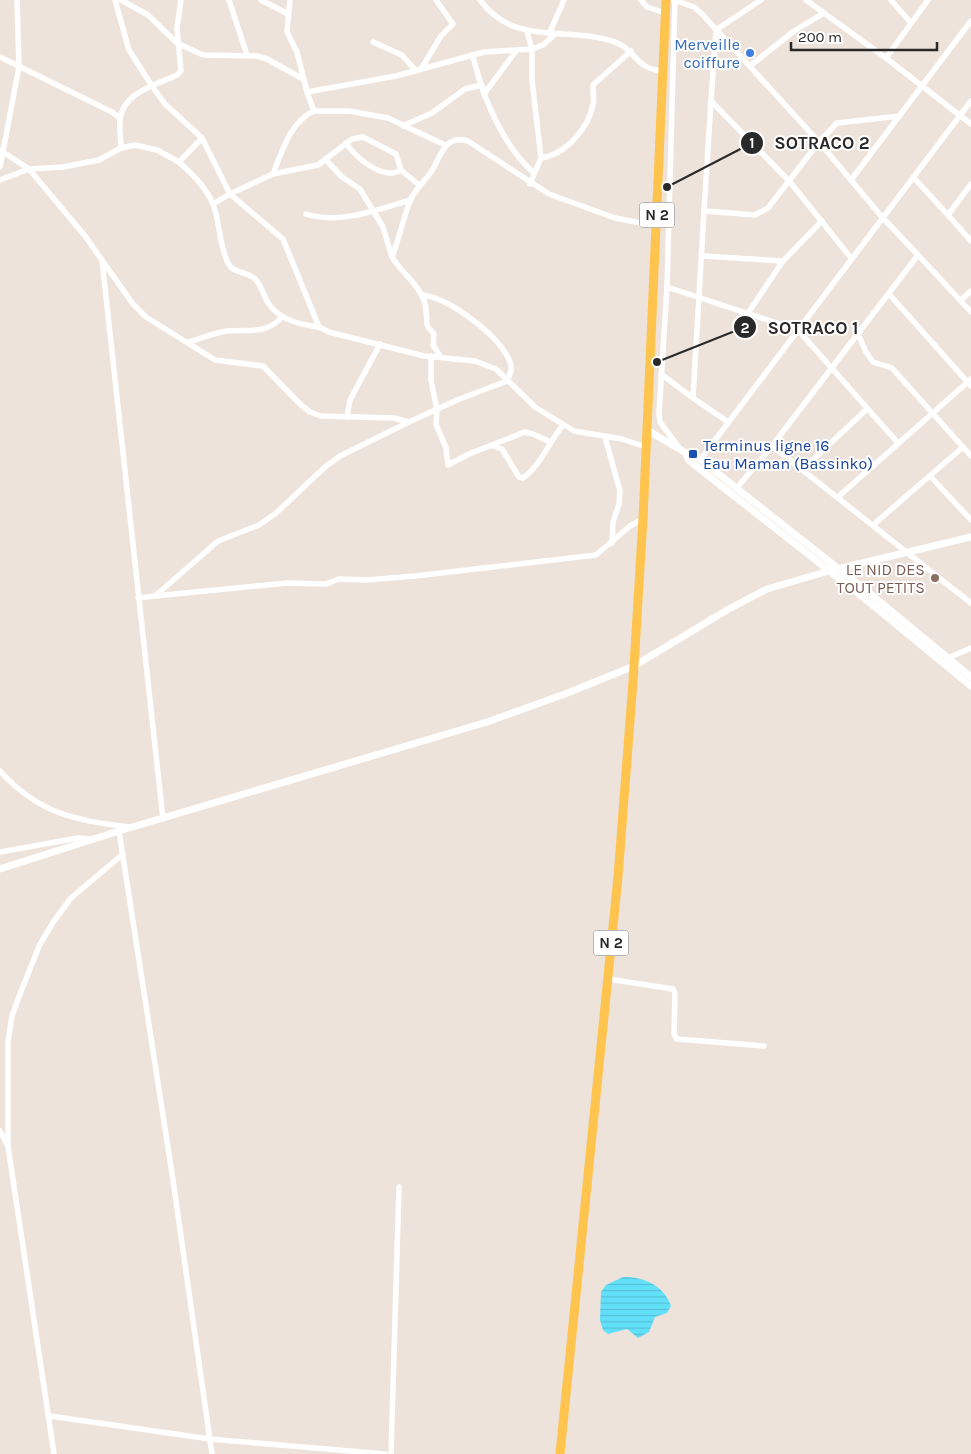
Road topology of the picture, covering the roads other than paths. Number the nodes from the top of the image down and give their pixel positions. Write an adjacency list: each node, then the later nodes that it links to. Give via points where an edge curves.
1 (17, 0): 36 (street)
2 (115, 0): 42 (street, via 129,50)
3 (122, 0): 27 (street, via 148,15)
4 (181, 0): 27 (street)
5 (229, 0): 31 (street)
6 (261, 0): 20 (street)
7 (290, 0): 20 (street)
8 (436, 0): 37 (street, via 452,24)
9 (480, 0): 24 (street, via 503,21)
10 (564, 0): 25 (street)
11 (641, 0): 18 (street, via 647,7)
12 (666, 0): 18 (main road, N 2)
13 (675, 0): 23 (street, via 694,7); 93 (street)
14 (761, 0): 23 (street)
15 (806, 0): 19 (street)
16 (891, 0): 22 (street)
17 (928, 0): 22 (street)
18 (665, 13): 38 (main road, N 2)
19 (824, 13): 34 (street); 35 (street, via 794,31)
20 (288, 14): 39 (street, via 287,32 297,52)
21 (971, 21): 41 (street)
22 (911, 23): 34 (street)
23 (716, 30): 35 (street); 45 (street)
24 (527, 32): 25 (street); 28 (street)
25 (551, 34): 28 (street, via 544,44); 30 (street, via 596,37 621,44)
26 (373, 42): 37 (street, via 402,55)
27 (177, 43): 31 (street, via 209,56); 42 (street, via 180,73)
28 (532, 49): 29 (street); 59 (street, via 532,80)
29 (516, 51): 32 (street); 44 (street)
30 (631, 51): 38 (street, via 645,66); 59 (street, via 593,85 593,107 576,137 560,151)
31 (247, 55): 39 (street, via 267,59)
32 (472, 55): 37 (street); 40 (street)
33 (0, 57): 36 (street)
34 (886, 58): 41 (street)
35 (750, 66): 54 (street)
36 (19, 67): 50 (street); 58 (street)
37 (419, 70): 43 (street)
38 (663, 72): 83 (main road, N 2)
39 (303, 79): 43 (street)
40 (482, 85): 44 (street); 52 (street, via 465,89 432,113)
41 (922, 85): 48 (street); 49 (street)
42 (152, 86): 50 (street, via 132,98); 53 (street, via 165,104)
43 (306, 92): 47 (street)
44 (484, 94): 65 (street, via 511,146 523,164)
45 (710, 100): 70 (street); 78 (street)
46 (971, 100): 49 (street)
47 (314, 110): 52 (street, via 370,114); 66 (street, via 297,123)
48 (900, 116): 54 (street, via 840,121); 69 (street)
49 (960, 116): 51 (street); 67 (street)
50 (120, 118): 57 (street)
51 (971, 124)
52 (403, 126): 56 (street)
53 (202, 138): 61 (street); 74 (street)
54 (819, 142): 69 (street); 70 (street)
55 (346, 143): 60 (street); 64 (street, via 378,171 392,174); 64 (street, via 363,137 396,154)
56 (445, 144): 71 (street, via 468,141); 73 (street, via 430,174)
57 (121, 148): 61 (street, via 147,147); 63 (street, via 99,160)
58 (2, 151): 62 (street); 63 (street)
59 (541, 158): 65 (street)
60 (325, 159): 66 (street, via 318,166); 77 (street, via 342,177 357,186)
61 (179, 162): 76 (street, via 196,178)
62 (0, 167)
63 (29, 170): 68 (street); 90 (street)
64 (402, 170): 73 (street)
65 (534, 173): 71 (street)
66 (273, 174): 74 (street)
67 (914, 178): 80 (street); 81 (street)
68 (0, 180)
69 (852, 180): 81 (street)
70 (790, 182): 78 (street, via 760,214); 82 (street)
71 (530, 184): 83 (street, via 614,218)
72 (971, 184): 80 (street)
73 (420, 185): 75 (street)
74 (230, 194): 76 (street); 102 (street, via 283,239)
75 (411, 200): 77 (street); 89 (street)
76 (213, 204): 101 (street, via 229,266 257,281 267,302)
77 (372, 211): 79 (street, via 344,217 322,218); 89 (street, via 383,227)
78 (704, 212): 88 (street)
79 (306, 214)
80 (948, 215): 85 (street)
81 (882, 217): 87 (street); 91 (street)
82 (822, 222): 91 (street); 92 (street)
83 (656, 226): 121 (main road, N 2)
84 (971, 230): 85 (street)
85 (965, 235): 86 (street)
86 (971, 241)
87 (918, 255): 95 (street); 98 (street)
88 (702, 256): 92 (street); 97 (street)
89 (392, 257): 96 (street)
90 (101, 258): 105 (street, via 132,304 161,327); 145 (street)
91 (851, 258): 103 (street)
92 (783, 261): 100 (street)
93 (666, 287): 97 (street); 110 (street)
94 (971, 291): 98 (street)
95 (889, 294): 104 (street); 112 (street)
96 (422, 295): 108 (street, via 427,326 434,334 433,345); 111 (street, via 458,309 494,341 510,363)
97 (699, 298): 100 (street); 113 (street)
98 (961, 300): 99 (street)
99 (971, 312)
100 (748, 313): 103 (street)
101 (282, 316): 102 (street, via 306,326); 105 (street, via 272,326 259,331 228,331)
102 (319, 327): 106 (street)
103 (798, 330): 109 (street); 119 (street)
104 (858, 334): 109 (street); 116 (street, via 873,362 892,368)
105 (189, 342): 117 (street, via 215,360 264,366 310,412 332,418)
106 (380, 344): 107 (street); 117 (street, via 350,400)
107 (431, 356): 108 (street); 115 (street, via 431,380)
108 (440, 356): 111 (street, via 482,363 496,369)
109 (832, 367): 114 (street); 126 (street)
110 (661, 374): 113 (street); 129 (street, via 659,419)
111 (507, 381): 115 (street); 120 (street, via 535,407)
112 (970, 382): 116 (street)
113 (693, 398): 119 (street)
114 (867, 409): 124 (street); 132 (street)
115 (438, 410): 118 (street); 125 (street, via 436,424 446,448 448,465)
116 (933, 413): 124 (street); 128 (street)
117 (348, 417): 118 (street, via 394,418)
118 (409, 422): 144 (street, via 340,456 274,514 259,525 218,542)
119 (728, 422): 131 (street)
120 (563, 425): 122 (street, via 582,434); 123 (street)
121 (647, 430): 127 (main road, N 2); 129 (street)
122 (605, 437): 127 (street); 140 (street, via 620,491)
123 (550, 442): 125 (street, via 528,432); 125 (street, via 535,467 522,478 502,449)
124 (898, 443): 135 (street)
125 (493, 446)
126 (772, 446): 132 (street); 134 (street)
127 (646, 447): 136 (main road, N 2)
128 (963, 447): 130 (street); 133 (street)
129 (684, 452): 131 (street, via 692,453); 143 (street, via 692,463)
130 (971, 456)
131 (700, 460): 134 (street)
132 (803, 469): 135 (street)
133 (930, 476): 137 (street); 138 (street)
134 (736, 489): 142 (street)
135 (838, 497): 138 (street)
136 (643, 519): 140 (street); 149 (main road, N 2)
137 (971, 520)
138 (873, 525): 141 (street)
139 (971, 537): 141 (street)
140 (612, 543): 144 (street, via 596,555 473,570 366,580 339,578 326,584 288,584)
141 (908, 553): 142 (street); 146 (street)
142 (837, 569): 143 (street); 148 (street)
143 (828, 571): 149 (street, via 767,590 681,636); 151 (street)
144 (156, 596): 145 (street)
145 (138, 598): 153 (street)
146 (970, 600)
147 (971, 648): 148 (street)
148 (948, 658): 150 (street)
149 (634, 666): 153 (street, via 487,722); 160 (main road, N 2)
150 (971, 676)
151 (971, 686)
152 (0, 771): 154 (street, via 31,800 55,813 84,821)
153 (163, 819): 154 (street)
154 (132, 827): 155 (street)
155 (119, 830): 156 (street); 158 (street)
156 (92, 840): 157 (street, via 78,838); 159 (street)
157 (0, 852)
158 (123, 854): 163 (street, via 71,898 40,944 12,1016 8,1042); 166 (street)
159 (0, 868)
160 (608, 979): 161 (street, via 672,989 675,993 674,1034 677,1039); 171 (main road, N 2)
161 (764, 1046)
162 (0, 1131): 163 (street)
163 (8, 1146): 165 (street)
164 (399, 1187): 170 (street)
165 (50, 1416): 166 (street); 167 (street)
166 (210, 1439): 168 (street); 169 (street)
167 (54, 1454)
168 (212, 1454)
169 (386, 1454)
170 (392, 1454)
171 (560, 1454)

